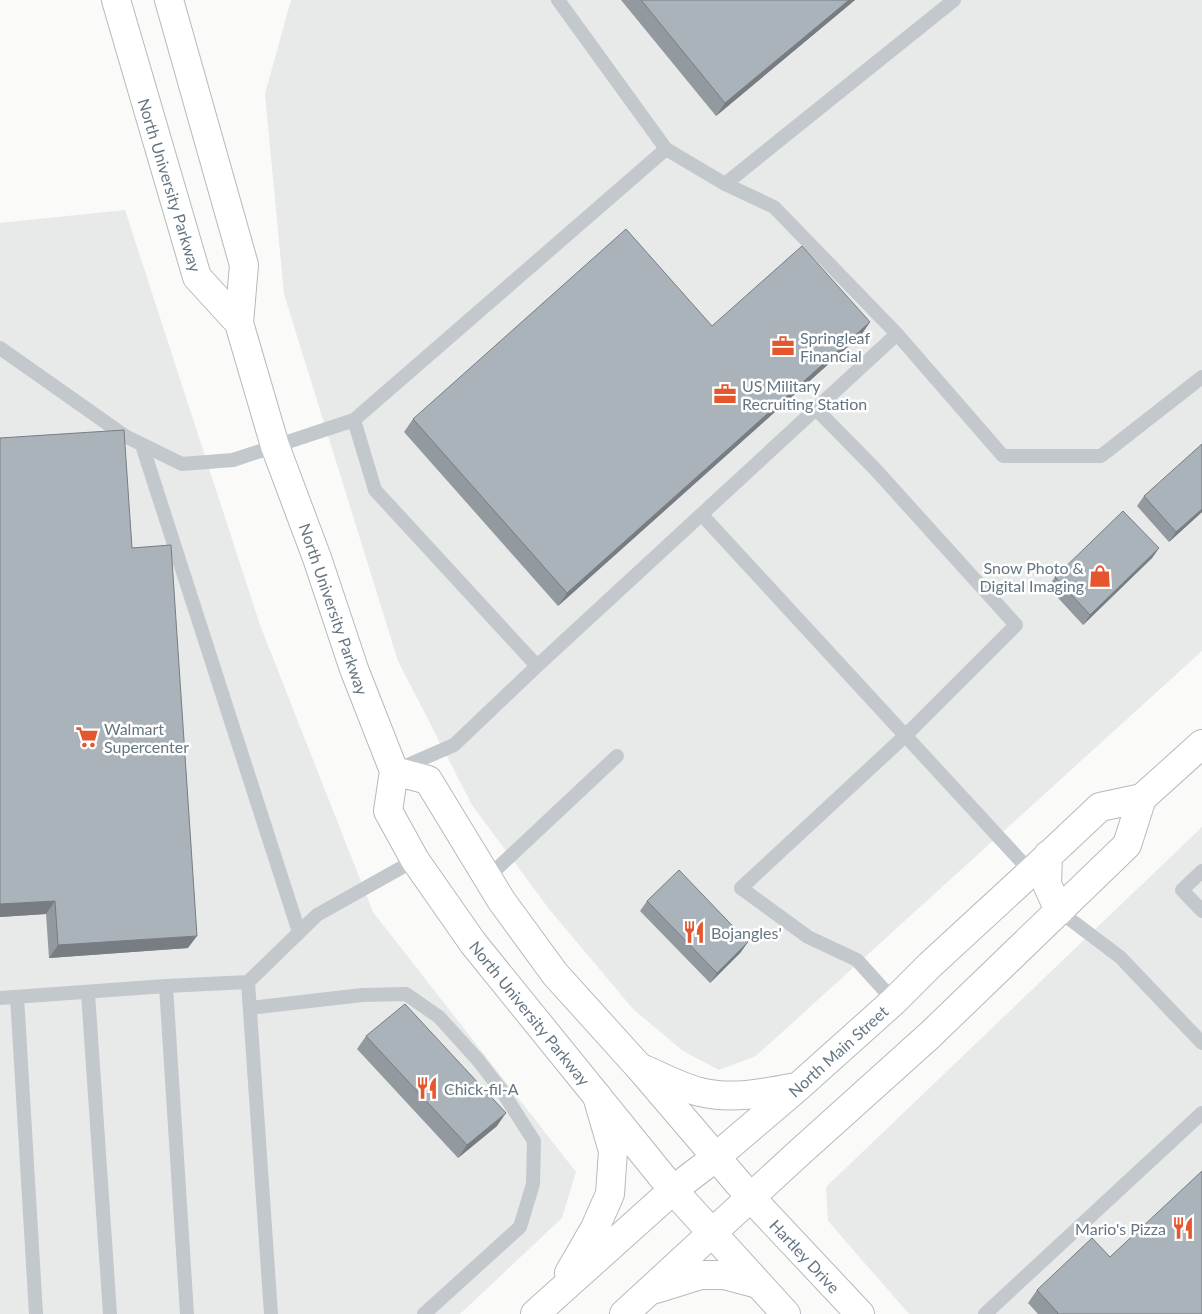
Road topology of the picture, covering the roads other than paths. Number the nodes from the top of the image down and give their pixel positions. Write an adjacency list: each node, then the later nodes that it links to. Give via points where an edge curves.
1 (116, 0): 7 (main road, North University Parkway, via 197,277)
2 (169, 0): 7 (main road, via 244,265)
3 (558, 0): 5 (lane)
4 (954, 0): 6 (lane)
5 (666, 149): 6 (lane); 12 (lane)
6 (726, 184): 8 (lane, via 774,206)
7 (240, 323): 16 (main road, North University Parkway)
8 (897, 334): 10 (lane, via 1003,456 1101,456); 11 (lane)
9 (0, 348): 13 (lane)
10 (1202, 377)
11 (816, 409): 17 (lane); 19 (lane, via 875,468 1016,625)
12 (354, 420): 16 (lane); 18 (lane, via 375,490)
13 (125, 436): 14 (lane); 15 (lane)
14 (106, 437)
15 (142, 444): 16 (lane, via 182,464 233,460); 30 (lane)
16 (275, 446): 22 (main road, North University Parkway)
17 (702, 515): 18 (lane); 19 (lane)
18 (537, 666): 22 (lane, via 454,745)
19 (906, 735): 25 (lane); 36 (lane, via 742,888 808,937 857,960)
20 (1202, 744): 23 (main road, North Main Street)
21 (617, 756): 27 (lane)
22 (394, 772): 24 (main road, North University Parkway, via 388,811); 27 (main road, via 428,780)
23 (1142, 798): 25 (main road, North Main Street, via 1100,807); 28 (main road, via 1127,845)
24 (415, 860): 30 (lane, via 317,915); 41 (main road, North University Parkway, via 473,943)
25 (1040, 864): 28 (main road); 36 (main road, North Main Street)
26 (1202, 871): 29 (lane, via 1182,890)
27 (488, 877): 39 (main road, via 555,974)
28 (1059, 911): 38 (lane, via 1120,957); 45 (main road, via 930,1035)
29 (1202, 911)
30 (300, 932): 31 (lane)
31 (248, 982): 32 (lane); 37 (lane)
32 (166, 986): 33 (lane); 52 (lane)
33 (88, 992): 34 (lane); 51 (lane)
34 (17, 997): 35 (lane); 50 (lane)
35 (0, 998)
36 (894, 1001): 40 (main road, North Main Street)
37 (250, 1008): 53 (lane); 54 (lane, via 406,994 439,1017 478,1060 502,1090 534,1141 532,1184 520,1227)
38 (1202, 1043)
39 (639, 1067): 40 (main road, via 700,1092 760,1094); 43 (main road)
40 (798, 1087): 43 (main road, North Main Street)
41 (597, 1096): 44 (main road, North University Parkway); 49 (main road, via 613,1151 610,1194 595,1228)
42 (1202, 1113): 59 (lane)
43 (716, 1157): 44 (main road, North Main Street); 45 (main road, Hartley Drive)
44 (673, 1190): 46 (main road, North University Parkway); 49 (main road, North Main Street)
45 (751, 1198): 46 (main road); 58 (main road, Hartley Drive)
46 (712, 1234): 47 (main road); 48 (main road)
47 (758, 1284): 48 (main road, via 724,1275 701,1275); 57 (main road)
48 (650, 1291): 56 (main road)
49 (557, 1294): 55 (main road, North Main Street)
50 (36, 1314)
51 (110, 1314)
52 (187, 1314)
53 (271, 1314)
54 (424, 1314)
55 (535, 1314)
56 (624, 1314)
57 (786, 1314)
58 (860, 1314)
59 (985, 1314)

